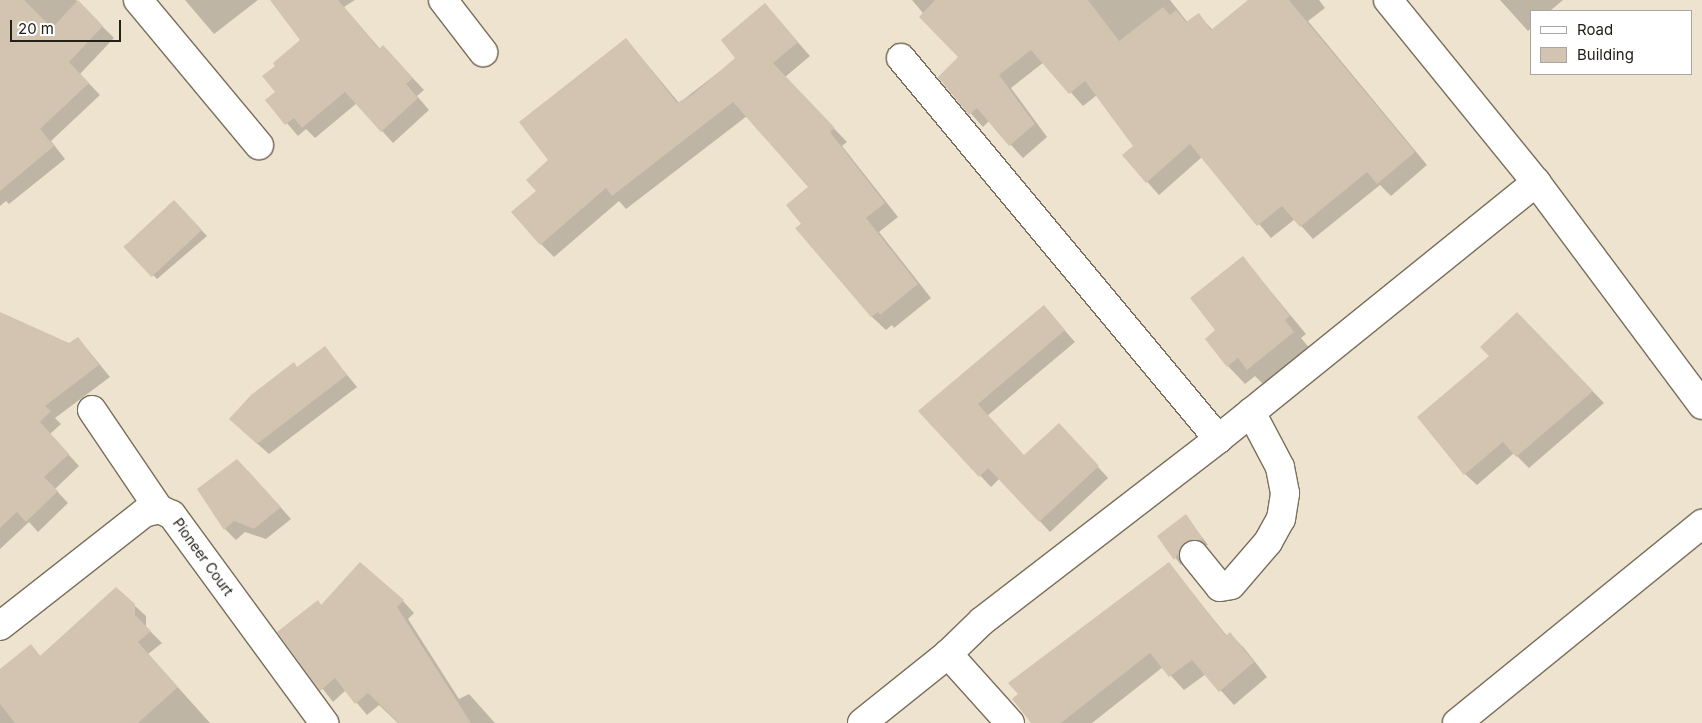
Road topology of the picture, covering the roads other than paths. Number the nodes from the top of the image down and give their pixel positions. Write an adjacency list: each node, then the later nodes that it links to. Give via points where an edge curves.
1 (138, 0): 6 (street)
2 (443, 0): 4 (street)
3 (1388, 0): 7 (street)
4 (484, 52)
5 (901, 58): 11 (street)
6 (259, 145)
7 (1536, 182): 8 (street); 10 (street)
8 (1702, 406)
9 (92, 410): 12 (street)
10 (1251, 412): 11 (street); 14 (street, via 1280,467 1286,492 1281,519 1268,542 1231,586 1220,587)
11 (1218, 439): 16 (street, via 982,621)
12 (159, 509): 15 (street, Pioneer Court, via 144,513); 17 (street, Pioneer Court, via 172,515)
13 (1702, 524): 20 (street)
14 (1194, 555)
15 (0, 626)
16 (948, 654): 18 (street); 19 (street)
17 (324, 723)
18 (862, 723)
19 (1010, 723)
20 (1457, 723)

